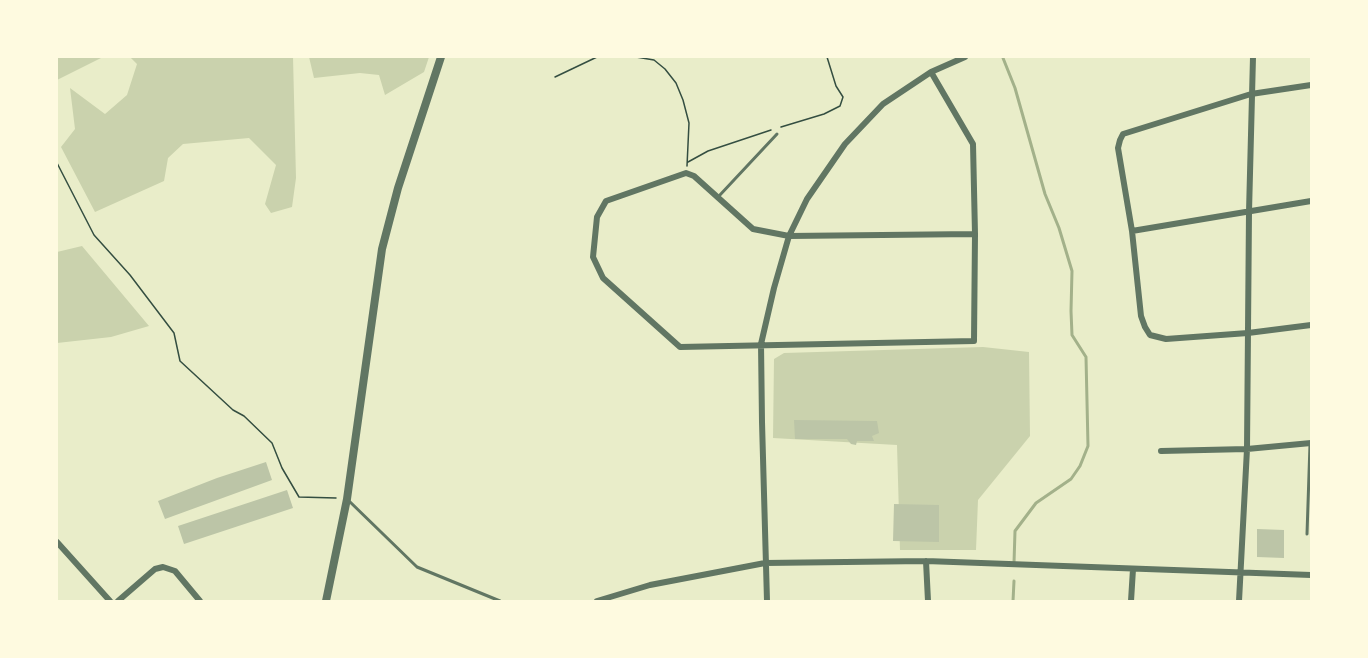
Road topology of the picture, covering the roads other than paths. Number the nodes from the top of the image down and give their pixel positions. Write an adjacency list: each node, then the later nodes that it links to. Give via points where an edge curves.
1 (441, 57): 20 (street, via 382,249)
2 (965, 57): 4 (street)
3 (1253, 57): 6 (street)
4 (931, 72): 12 (street, via 974,144); 13 (street, via 884,104 845,144 807,199)
5 (1311, 85): 6 (street)
6 (1251, 94): 10 (street); 11 (street, via 1124,134 1118,148)
7 (777, 134): 8 (lane)
8 (717, 197): 13 (street, via 753,229); 16 (street, via 686,173 606,201 597,217 593,257 603,278 680,347)
9 (1311, 201): 10 (street)
10 (1249, 212): 11 (street); 15 (street)
11 (1132, 231): 15 (street, via 1141,316 1150,335 1166,339)
12 (975, 234): 13 (street); 16 (street, via 974,341)
13 (789, 236): 16 (street)
14 (1311, 325): 15 (street)
15 (1248, 333): 18 (street)
16 (761, 344): 24 (street)
17 (1310, 443): 18 (street); 21 (lane)
18 (1247, 449): 19 (street); 26 (street)
19 (1161, 451)
20 (347, 499): 31 (street); 32 (lane, via 417,567)
21 (1306, 534)
22 (57, 542): 28 (street)
23 (926, 561): 24 (street); 25 (street); 35 (street)
24 (765, 563): 33 (street, via 650,585); 34 (street)
25 (1133, 569): 26 (street); 36 (street)
26 (1240, 573): 27 (street); 37 (street)
27 (1311, 575)
28 (110, 601)
29 (118, 601): 30 (street, via 155,569 164,567 175,571)
30 (200, 601)
31 (326, 601)
32 (500, 601)
33 (597, 601)
34 (767, 601)
35 (928, 601)
36 (1131, 601)
37 (1239, 601)

